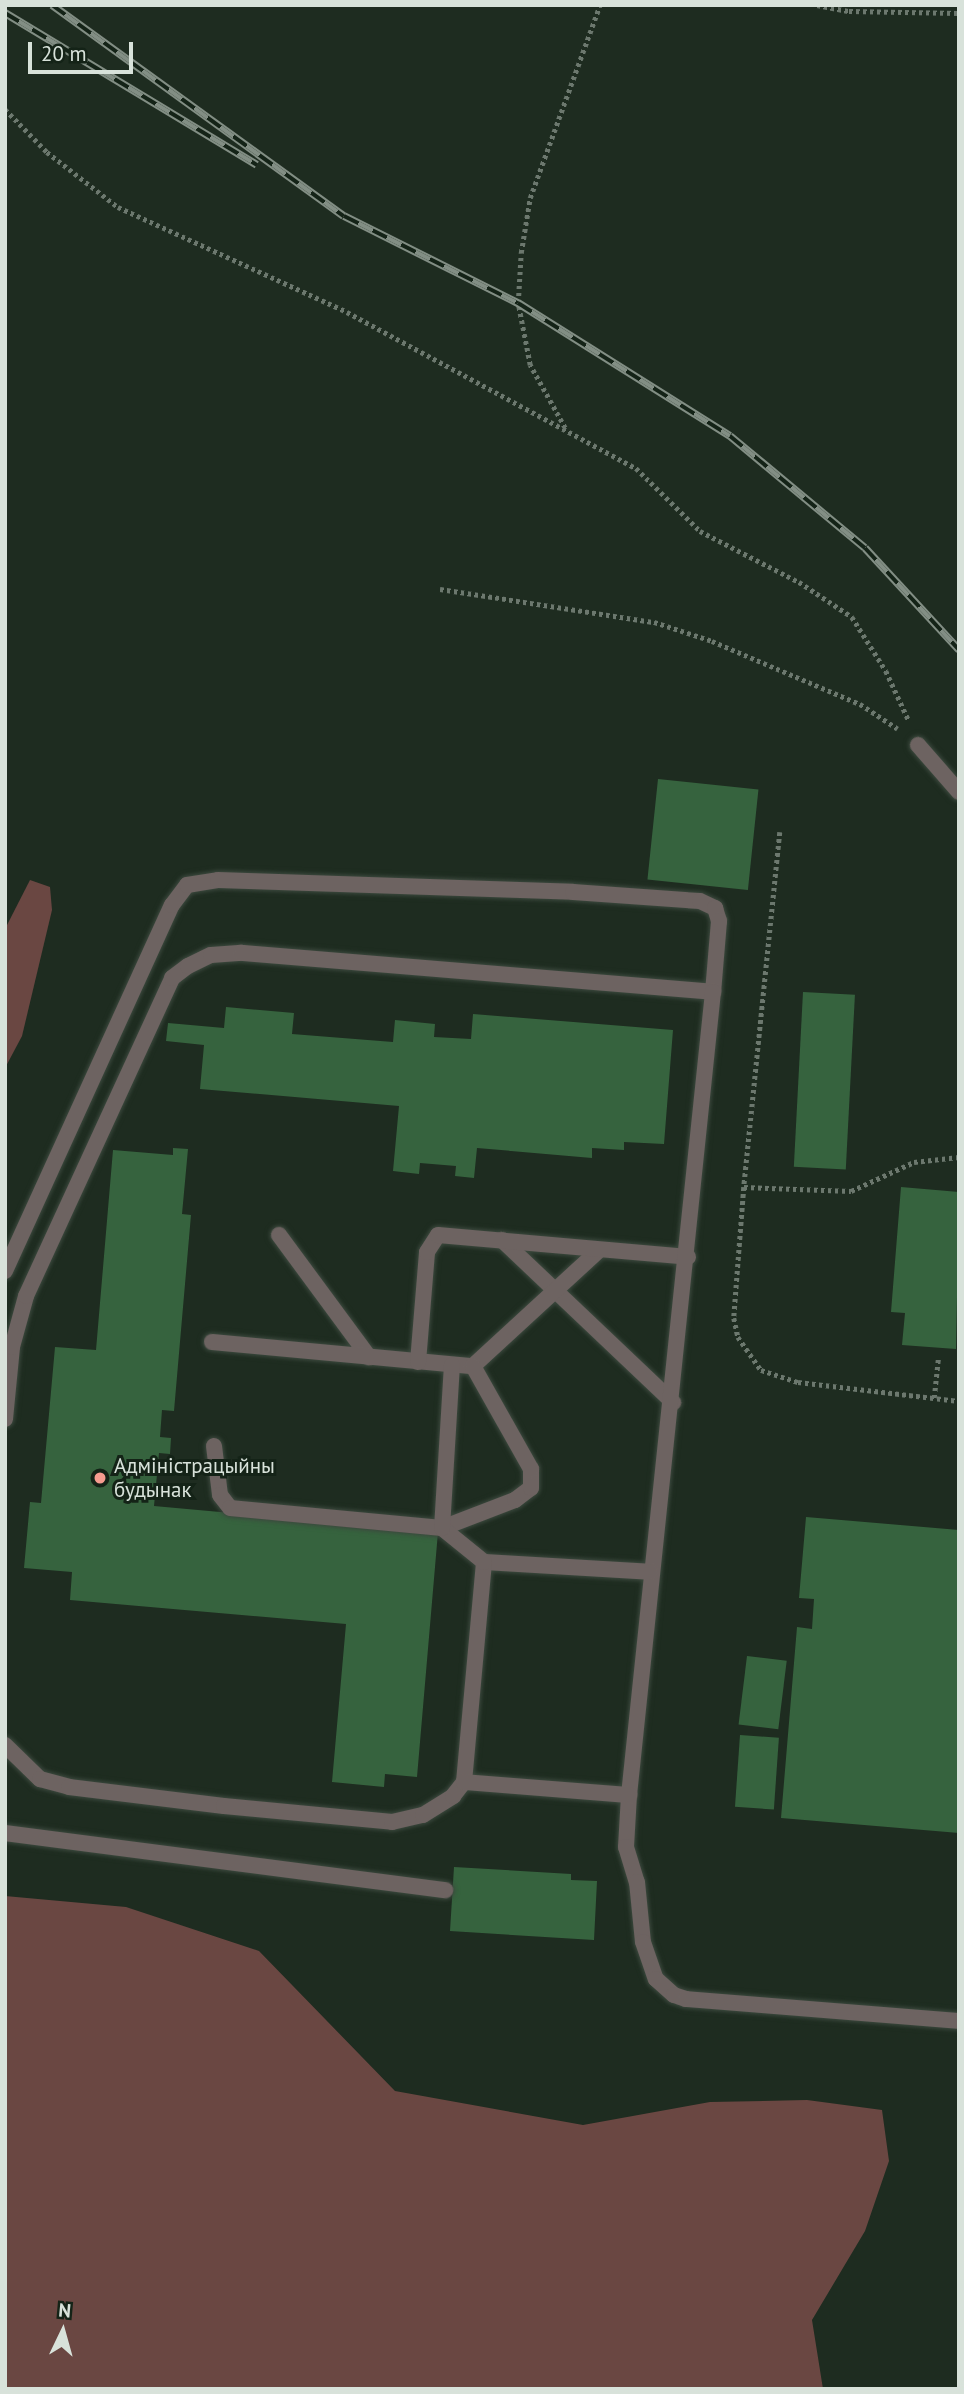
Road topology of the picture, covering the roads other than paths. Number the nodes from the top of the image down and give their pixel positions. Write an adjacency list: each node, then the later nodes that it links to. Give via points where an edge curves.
1 (917, 743): 2 (lane)
2 (959, 792)
3 (713, 992): 7 (lane); 8 (lane, via 719,921 715,908 700,901 573,891 218,880 187,885 172,905); 16 (lane, via 242,953 211,955 188,966 173,978 26,1296 12,1347)
4 (279, 1235): 11 (lane)
5 (502, 1240): 6 (lane); 9 (lane); 12 (lane, via 433,1238 427,1252)
6 (599, 1250): 7 (lane); 9 (lane)
7 (688, 1257): 15 (lane)
8 (5, 1271)
9 (555, 1291): 14 (lane); 15 (lane)
10 (212, 1342): 11 (lane)
11 (369, 1357): 12 (lane)
12 (418, 1362): 13 (lane)
13 (452, 1364): 14 (lane); 18 (lane)
14 (473, 1366): 18 (lane, via 531,1469 531,1488 515,1500)
15 (673, 1402): 20 (lane)
16 (5, 1419)
17 (214, 1446): 18 (lane, via 220,1495 230,1508)
18 (442, 1528): 19 (lane)
19 (484, 1562): 20 (lane); 22 (lane)
20 (650, 1572): 23 (lane)
21 (5, 1745): 22 (lane, via 40,1779 69,1787 391,1822 439,1807)
22 (464, 1782): 23 (lane)
23 (629, 1795): 26 (lane, via 626,1847 637,1882 643,1942 656,1979 674,1995)
24 (5, 1833): 25 (lane)
25 (445, 1890)
26 (959, 2021)

